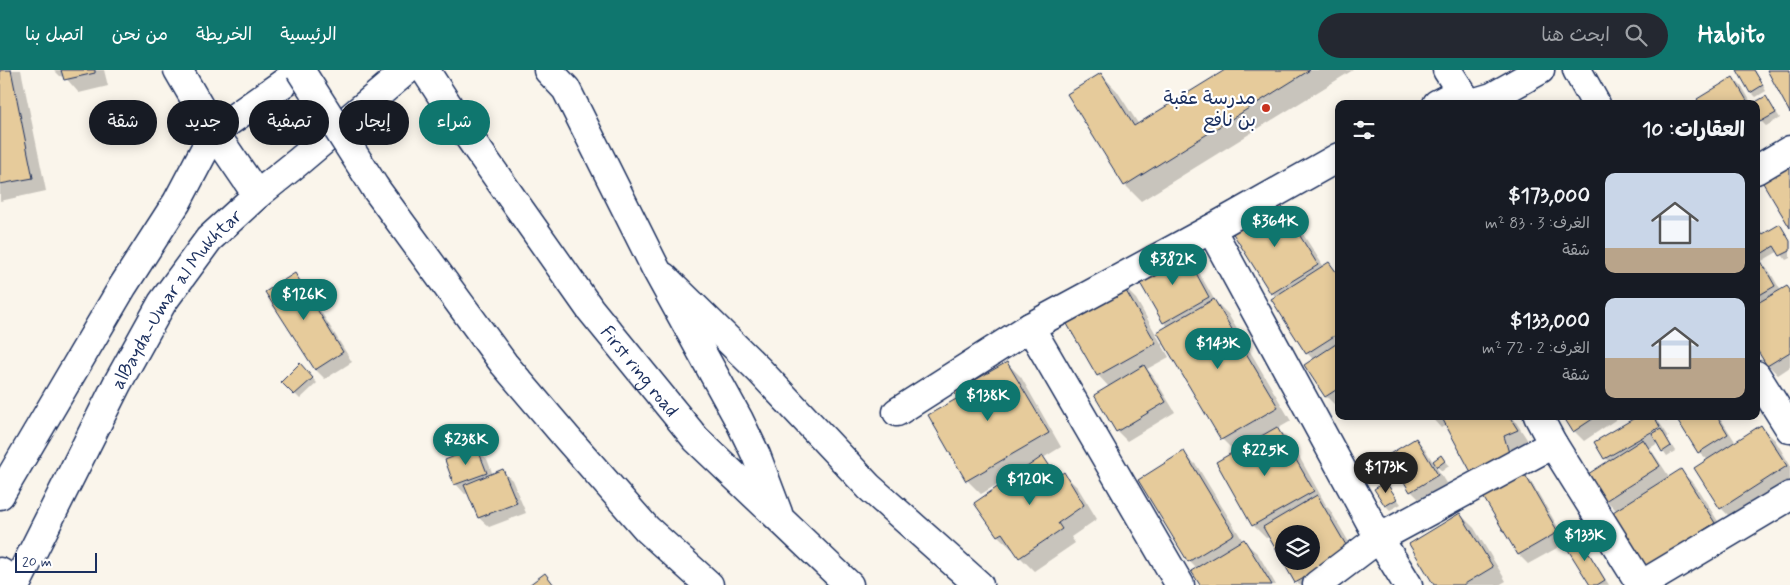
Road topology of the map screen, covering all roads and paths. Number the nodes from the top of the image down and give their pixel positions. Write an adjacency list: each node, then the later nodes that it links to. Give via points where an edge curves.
1 (178, 70): 9 (main road)
2 (301, 70): 13 (main road); 35 (main road, bridge, via 376,189 504,364 647,529)
3 (407, 70): 19 (main road, alBayda-Umar al Mukhtar)
4 (426, 70): 31 (main road, First ring road, via 464,130 590,309 696,439)
5 (548, 70): 21 (main road, via 566,89)
6 (1540, 70): 11 (main road)
7 (1577, 70): 12 (main road)
8 (1448, 89): 10 (main road)
9 (195, 100)
10 (1463, 100)
11 (1485, 100)
12 (1594, 100)
13 (239, 114)
14 (207, 145): 29 (main road, via 177,202 123,286)
15 (223, 145): 19 (main road)
16 (1790, 150): 18 (main road)
17 (1335, 159): 20 (main road)
18 (1760, 168)
19 (257, 194): 34 (main road, alBayda-Umar al Mukhtar, via 210,239 162,303 117,384)
20 (1211, 229): 22 (main road); 32 (main road)
21 (656, 269): 31 (main road, via 739,420); 37 (main road, via 759,370 869,487)
22 (1030, 327): 25 (main road); 38 (main road)
23 (1760, 379): 24 (main road)
24 (1782, 400): 27 (main road)
25 (897, 412)
26 (1540, 420): 28 (main road)
27 (1790, 428)
28 (1553, 444): 32 (main road); 41 (main road)
29 (0, 495)
30 (1790, 496): 41 (main road)
31 (782, 522): 36 (main road, First ring road)
32 (1379, 538): 39 (main road); 40 (main road)
33 (0, 572): 34 (main road)
34 (16, 585)
35 (709, 585)
36 (849, 585)
37 (979, 585)
38 (1180, 585)
39 (1317, 585)
40 (1408, 585)
41 (1641, 585)

